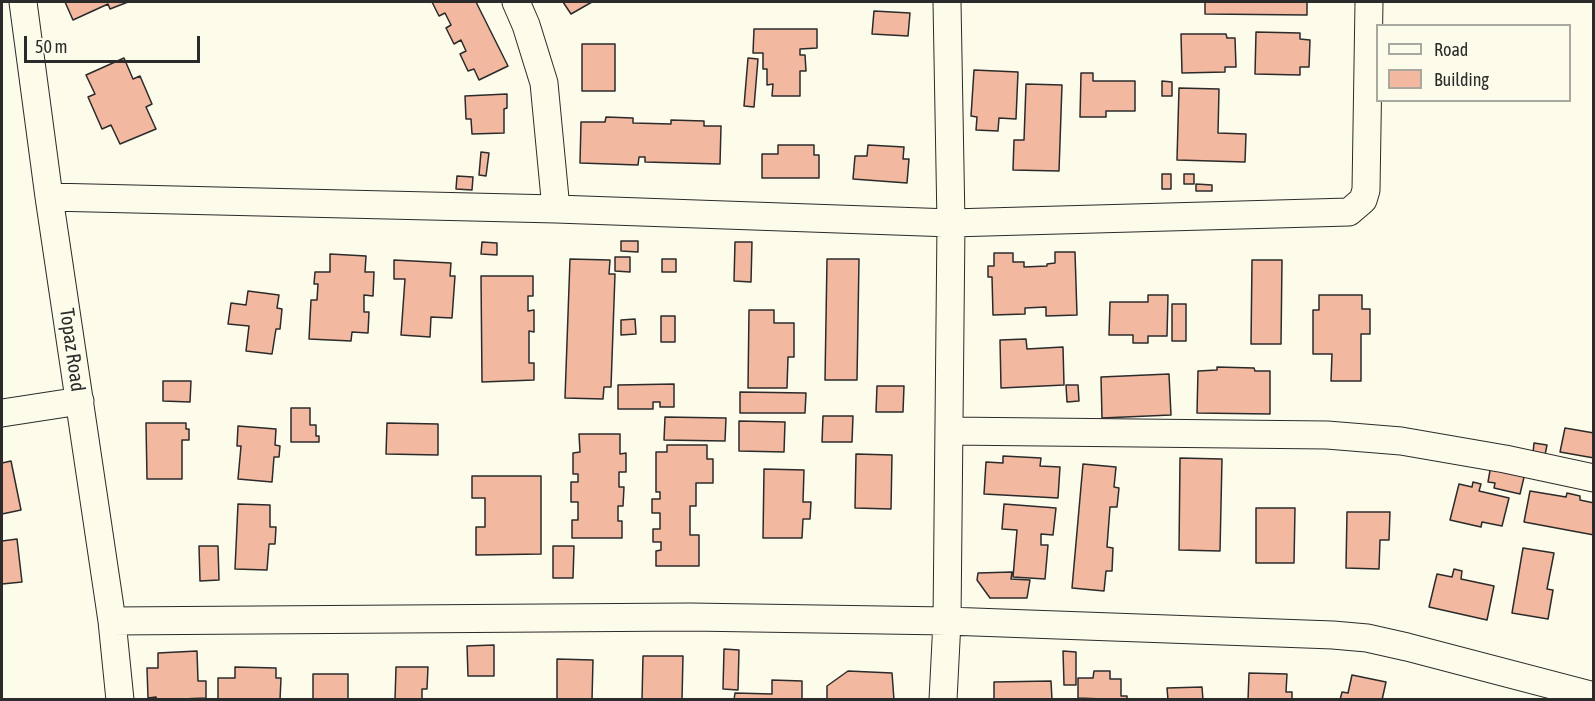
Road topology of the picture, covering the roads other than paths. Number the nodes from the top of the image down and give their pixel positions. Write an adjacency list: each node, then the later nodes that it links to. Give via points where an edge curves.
1 (23, 2): 5 (street, Topaz Road)
2 (516, 2): 6 (street, via 544,83)
3 (947, 2): 7 (street)
4 (1369, 2): 7 (street, via 1366,190 1363,200 1349,212)
5 (49, 197): 6 (street); 8 (street, Topaz Road)
6 (556, 209): 7 (street)
7 (951, 223): 10 (street)
8 (80, 401): 9 (street); 12 (street, Topaz Road)
9 (2, 413)
10 (949, 431): 11 (street, via 1348,437 1412,443); 13 (street)
11 (1593, 478)
12 (112, 621): 13 (street, via 690,617); 15 (street, Topaz Road)
13 (947, 621): 14 (street, via 1367,638); 16 (street)
14 (1593, 696)
15 (120, 699)
16 (943, 699)

